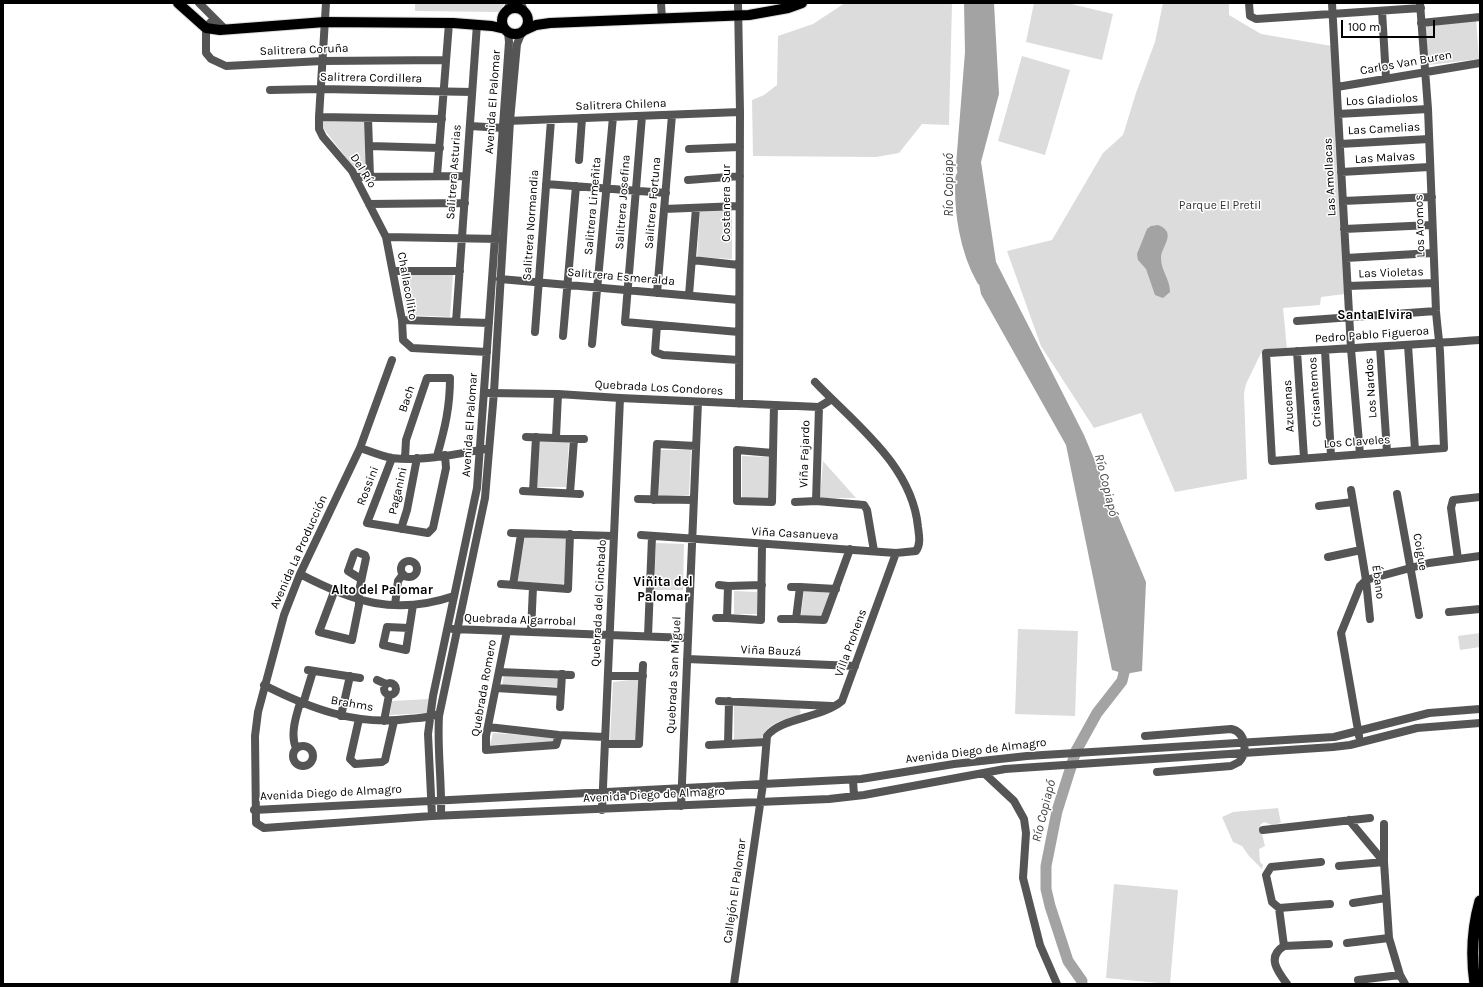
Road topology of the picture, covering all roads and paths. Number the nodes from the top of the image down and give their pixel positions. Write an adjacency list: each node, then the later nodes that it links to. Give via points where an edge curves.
1 (178, 3): 23 (main road)
2 (199, 3): 16 (street)
3 (326, 3): 18 (street, Del Río)
4 (661, 3): 17 (street)
5 (738, 3): 14 (street, Costanera Sur)
6 (802, 3): 14 (main road, via 763,14)
7 (1249, 3): 13 (street, via 1250,16 1256,19)
8 (1332, 3): 13 (street, Las Amollacas)
9 (1420, 5): 12 (street); 21 (street, Los Aromos)
10 (507, 9): 11 (main road); 19 (main road, via 492,19); 25 (main road, via 502,22)
11 (524, 10): 20 (main road, via 536,21); 26 (main road, via 528,22)
12 (1382, 11): 13 (street); 31 (street)
13 (1332, 13): 32 (street, Las Amollacas)
14 (739, 16): 17 (main road); 38 (street, Costanera Sur)
15 (1480, 17): 21 (street)
16 (214, 18): 23 (street); 24 (street)
17 (662, 19): 20 (main road)
18 (325, 22): 19 (main road); 24 (main road); 27 (street, Del Río)
19 (451, 23): 22 (main road); 28 (street)
20 (550, 23): 26 (main road, via 536,25)
21 (1421, 23): 30 (street, Los Aromos)
22 (477, 24): 25 (main road); 36 (street, Salitrera Asturias)
23 (206, 28): 24 (main road); 27 (street, Salitrera Coruña, via 206,52 211,58 226,66)
24 (223, 30)
25 (506, 30): 26 (main road, via 514,34); 48 (street, Avenida El Palomar, via 509,42)
26 (524, 31): 48 (street, Avenida El Palomar, via 517,44)
27 (322, 60): 28 (street, Salitrera Coruña); 33 (street, Del Río)
28 (445, 60): 35 (street)
29 (1480, 62): 30 (street, Carlos Van Buren)
30 (1425, 73): 31 (street, Carlos Van Buren); 37 (street, Los Aromos)
31 (1386, 78): 32 (street, Carlos Van Buren)
32 (1337, 87): 39 (street, Las Amollacas)
33 (321, 89): 34 (street, Salitrera Cordillera); 35 (street, Salitrera Cordillera); 41 (street, Del Río)
34 (270, 90)
35 (444, 90): 36 (street, Salitrera Cordillera); 46 (street)
36 (472, 92): 49 (street, Salitrera Asturias)
37 (1428, 109): 39 (street, Los Gladiolos); 50 (street, Los Aromos)
38 (740, 112): 40 (street, Salitrera Chilena); 53 (street, Costanera Sur)
39 (1338, 114): 51 (street, Las Amollacas)
40 (672, 115): 42 (street, Salitrera Chilena); 69 (street, Salitrera Fortuna)
41 (319, 116): 44 (street); 62 (street, Del Río, via 323,136)
42 (642, 116): 43 (street, Salitrera Chilena); 68 (street, Salitrera Josefina)
43 (613, 117): 45 (street, Salitrera Chilena); 67 (street, Salitrera Limeñita)
44 (368, 118): 46 (street); 52 (street)
45 (582, 118): 47 (street, Salitrera Chilena); 56 (street)
46 (442, 119): 54 (street)
47 (551, 120): 48 (street, Salitrera Chilena); 65 (street, Salitrera Normandia)
48 (505, 123): 49 (street, Salitrera Chilena); 81 (street, Avenida El Palomar)
49 (470, 126): 60 (street, Salitrera Asturias)
50 (1429, 139): 51 (street, Las Camelias); 57 (street, Los Aromos)
51 (1340, 144): 58 (street, Las Amollacas)
52 (369, 146): 54 (street); 63 (street)
53 (740, 147): 55 (street); 61 (street, Costanera Sur)
54 (440, 148): 59 (street)
55 (689, 149)
56 (579, 160)
57 (1429, 167): 58 (street, Las Malvas); 70 (street, Los Aromos)
58 (1341, 172): 71 (street, Las Amollacas)
59 (437, 176): 60 (street); 63 (street)
60 (466, 176): 72 (street, Salitrera Asturias)
61 (740, 176): 64 (street); 74 (street, Costanera Sur)
62 (355, 177): 63 (street); 73 (street, Del Río)
63 (370, 177)
64 (688, 180)
65 (546, 184): 66 (street); 89 (street, Salitrera Normandia)
66 (576, 186): 67 (street); 91 (street)
67 (607, 188): 68 (street); 93 (street, Salitrera Limeñita)
68 (636, 190): 69 (street); 94 (street, Salitrera Josefina)
69 (666, 193): 76 (street, Salitrera Fortuna)
70 (1432, 197): 71 (street); 77 (street, Los Aromos)
71 (1343, 201): 78 (street, Las Amollacas)
72 (465, 203): 73 (street); 80 (street, Salitrera Asturias)
73 (369, 204): 79 (street, Del Río)
74 (739, 206): 75 (street); 85 (street, Costanera Sur)
75 (696, 208): 76 (street); 84 (street)
76 (664, 209): 95 (street, Salitrera Fortuna)
77 (1432, 225): 78 (street); 82 (street, Los Aromos)
78 (1344, 229): 83 (street, Las Amollacas)
79 (386, 237): 80 (street); 86 (street, Challacollito)
80 (462, 238): 81 (street); 87 (street, Salitrera Asturias)
81 (499, 239): 88 (street, Avenida El Palomar); 103 (street, Avenida El Palomar)
82 (1433, 253): 83 (street); 90 (street, Los Aromos)
83 (1346, 258): 92 (street, Las Amollacas)
84 (692, 260): 85 (street); 96 (street)
85 (739, 265): 97 (street, Costanera Sur)
86 (393, 271): 87 (street); 100 (street, Challacollito)
87 (460, 271): 102 (street, Salitrera Asturias)
88 (500, 279): 89 (street, Salitrera Esmeralda); 120 (street, Avenida El Palomar)
89 (539, 282): 91 (street, Salitrera Esmeralda); 105 (street, Salitrera Normandia)
90 (1435, 283): 92 (street, Las Violetas); 98 (street, Los Aromos)
91 (568, 285): 93 (street, Salitrera Esmeralda); 107 (street)
92 (1348, 286): 99 (street, Las Amollacas)
93 (597, 287): 94 (street, Salitrera Esmeralda); 110 (street, Salitrera Limeñita)
94 (628, 290): 95 (street, Salitrera Esmeralda); 104 (street, Salitrera Josefina, via 625,322)
95 (657, 293): 96 (street, Salitrera Esmeralda)
96 (689, 295): 97 (street, Salitrera Esmeralda)
97 (739, 300): 106 (street, Costanera Sur)
98 (1436, 311): 99 (street); 109 (street, Los Aromos)
99 (1349, 316): 101 (street); 113 (street, Las Amollacas)
100 (402, 320): 102 (street); 116 (street, Challacollito, via 403,340 412,348)
101 (1297, 321)
102 (456, 322): 103 (street)
103 (489, 323): 116 (street, Avenida El Palomar)
104 (657, 325): 106 (street); 118 (street, via 656,352 663,355)
105 (535, 332)
106 (739, 332): 118 (street, Costanera Sur)
107 (563, 336)
108 (1480, 340): 109 (street, Pedro Pablo Figueroa)
109 (1439, 343): 111 (street, Pedro Pablo Figueroa); 137 (street, Los Aromos)
110 (592, 344)
111 (1408, 345): 112 (street, Pedro Pablo Figueroa); 139 (street)
112 (1380, 347): 113 (street, Pedro Pablo Figueroa); 140 (street, Los Nardos)
113 (1351, 349): 114 (street, Pedro Pablo Figueroa); 142 (street, Las Amollacas)
114 (1325, 350): 115 (street, Pedro Pablo Figueroa); 144 (street, Crisantemos)
115 (1297, 351): 148 (street, Azucenas); 149 (street, Pedro Pablo Figueroa, via 1266,354)
116 (487, 352): 121 (street, Avenida El Palomar)
117 (392, 360): 135 (street, Avenida La Producción)
118 (739, 360): 126 (street, Costanera Sur)
119 (815, 382): 124 (street)
120 (494, 392): 121 (street, Quebrada Los Condores); 122 (street, Quebrada Los Condores); 136 (street, Avenida El Palomar)
121 (484, 393): 138 (street, Avenida El Palomar)
122 (558, 394): 123 (street, Quebrada Los Condores); 131 (street)
123 (620, 398): 125 (street, Quebrada Los Condores); 169 (street, Quebrada del Cinchado)
124 (832, 399): 128 (street); 176 (street, via 873,440 892,464 911,497 917,514 920,543 914,552)
125 (698, 402): 126 (street, Quebrada Los Condores); 134 (street, Quebrada San Miguel)
126 (739, 404): 127 (street, Quebrada Los Condores)
127 (774, 405): 128 (street, Quebrada Los Condores); 141 (street)
128 (819, 407): 160 (street, Viña Fajardo)
129 (526, 437): 130 (street)
130 (536, 437): 131 (street); 152 (street)
131 (556, 437): 132 (street)
132 (574, 439): 133 (street); 153 (street)
133 (584, 440)
134 (696, 446): 158 (street, via 657,444); 159 (street, Quebrada San Miguel)
135 (360, 448): 145 (street); 181 (street, Avenida La Producción)
136 (489, 448): 138 (street); 209 (street, Avenida El Palomar, via 484,498)
137 (1444, 448): 139 (street, Los Claveles)
138 (480, 450): 143 (street); 195 (street, Avenida El Palomar, via 477,488)
139 (1415, 450): 140 (street, Los Claveles)
140 (1387, 452): 142 (street, Los Claveles)
141 (773, 453): 141 (street, via 772,502 737,500 737,450)
142 (1360, 454): 144 (street, Los Claveles)
143 (441, 455): 146 (street, Bach, via 450,401 450,378 427,378 406,440); 147 (street); 164 (street, via 446,468 433,528 428,533)
144 (1332, 456): 148 (street, Los Claveles)
145 (392, 458): 146 (street); 164 (street, Rossini, via 367,523)
146 (405, 458): 147 (street)
147 (417, 458): 164 (street, Paganini)
148 (1304, 458): 149 (street, Los Claveles)
149 (1272, 461)
150 (1351, 490): 162 (street, Ébano)
151 (523, 491): 152 (street)
152 (532, 491): 153 (street)
153 (570, 493): 154 (street)
154 (580, 494)
155 (1397, 494): 180 (street, Coigue)
156 (1480, 496): 179 (street, via 1453,500 1451,508)
157 (638, 500): 158 (street)
158 (654, 500): 159 (street)
159 (694, 500): 171 (street, Quebrada San Miguel)
160 (816, 501): 161 (street, Viña Fajardo); 175 (street, Viña Fajardo, via 864,505)
161 (796, 502)
162 (1353, 502): 163 (street); 174 (street, Ébano)
163 (1320, 506)
164 (402, 529)
165 (511, 533): 166 (street)
166 (521, 534): 167 (street); 186 (street)
167 (570, 534): 169 (street); 191 (street, via 568,589)
168 (641, 535): 170 (street, Viña Casanueva)
169 (614, 536): 212 (street, Quebrada del Cinchado)
170 (652, 537): 171 (street, Viña Casanueva); 213 (street)
171 (692, 540): 172 (street, Viña Casanueva); 214 (street, Quebrada San Miguel)
172 (762, 545): 173 (street, Viña Casanueva); 188 (street)
173 (850, 549): 175 (street, Viña Casanueva); 193 (street)
174 (1361, 550): 178 (street); 184 (street, Ébano)
175 (874, 551): 176 (street, Viña Casanueva)
176 (896, 553): 217 (street, Villa Prohens)
177 (1480, 556): 179 (street)
178 (1328, 557)
179 (1458, 559): 180 (street)
180 (1410, 568): 184 (street); 201 (street, Coigue)
181 (300, 574): 194 (street); 226 (street, Avenida La Producción, via 284,615)
182 (403, 574): 197 (street, via 398,581)
183 (361, 579): 196 (street)
184 (1366, 580): 206 (street, Ébano); 247 (street, via 1360,586 1341,633)
185 (501, 584): 186 (street)
186 (513, 585): 191 (street)
187 (719, 585): 189 (street)
188 (762, 585): 189 (street); 203 (street, via 761,620)
189 (728, 586): 203 (street)
190 (791, 586): 192 (street)
191 (533, 587): 211 (street)
192 (800, 587): 193 (street); 205 (street)
193 (836, 589): 205 (street, via 824,620)
194 (334, 592): 196 (street); 196 (street, via 318,630 321,633 352,640)
195 (454, 596): 198 (street, via 435,603); 208 (street, Avenida El Palomar)
196 (359, 600): 197 (street)
197 (395, 605): 198 (street)
198 (413, 605): 207 (street)
199 (1480, 609): 200 (street)
200 (1449, 612)
201 (1419, 615)
202 (716, 618): 203 (street)
203 (727, 618)
204 (781, 619): 205 (street)
205 (796, 619)
206 (1370, 619)
207 (409, 628)
208 (448, 628): 209 (street, Quebrada Algarrobal); 239 (street, Avenida El Palomar)
209 (457, 630): 210 (street, Quebrada Algarrobal); 237 (street, Avenida El Palomar)
210 (507, 631): 211 (street, Quebrada Algarrobal); 218 (street, Quebrada Romero)
211 (530, 632): 212 (street, Quebrada Algarrobal)
212 (609, 635): 213 (street, Quebrada Algarrobal); 222 (street, Quebrada del Cinchado)
213 (648, 636): 214 (street, Quebrada Algarrobal)
214 (688, 638): 215 (street, Quebrada San Miguel)
215 (687, 659): 217 (street, Viña Bauzá); 262 (street, Quebrada San Miguel)
216 (643, 665): 223 (street)
217 (855, 666): 234 (street, Villa Prohens, via 842,701)
218 (499, 672): 219 (street); 227 (street, Quebrada Romero)
219 (562, 674): 220 (street); 228 (street)
220 (571, 675)
221 (350, 676): 224 (street); 231 (street, via 311,670); 238 (street)
222 (608, 676): 223 (street); 250 (street, Quebrada del Cinchado)
223 (643, 676): 250 (street, via 639,744)
224 (360, 678)
225 (377, 680): 242 (street, via 386,684 393,683 396,687 394,694 389,695)
226 (264, 685): 231 (street, Brahms); 269 (street, Avenida La Producción, via 256,736)
227 (496, 688): 228 (street); 246 (street, Quebrada Romero)
228 (561, 692): 233 (street)
229 (719, 701): 230 (street)
230 (730, 701): 232 (street); 254 (street)
231 (302, 703): 238 (street, Brahms); 256 (street, via 293,735)
232 (801, 705): 234 (street); 240 (street, via 804,708)
233 (560, 707)
234 (835, 707): 240 (street)
235 (1480, 709): 236 (street, Avenida Diego de Almagro)
236 (1447, 711): 245 (street); 247 (street, Avenida Diego de Almagro)
237 (440, 713): 239 (street, Brahms); 265 (street, Avenida El Palomar, via 438,735)
238 (341, 716): 241 (street, Brahms)
239 (430, 717): 243 (street, Brahms); 266 (street, Avenida El Palomar, via 428,750)
240 (804, 718): 251 (street, via 774,728 767,736)
241 (359, 719): 242 (street, Brahms); 243 (street, via 350,759 355,764 385,760)
242 (384, 721): 243 (street, Brahms)
243 (394, 721)
244 (1480, 723): 245 (street, Avenida Diego de Almagro)
245 (1444, 726): 253 (street, Avenida Diego de Almagro, via 1413,729)
246 (488, 727): 248 (street); 248 (street, Quebrada Romero, via 486,750 556,745)
247 (1358, 732): 252 (street, Avenida Diego de Almagro, via 1327,738); 253 (street)
248 (559, 735): 250 (street)
249 (1145, 736): 252 (street, via 1231,729 1243,735)
250 (605, 740): 263 (street, Quebrada del Cinchado)
251 (766, 742): 254 (street); 261 (street)
252 (1243, 742): 257 (street); 260 (street, Avenida Diego de Almagro, via 1052,754 954,764)
253 (1360, 743): 257 (street, Avenida Diego de Almagro)
254 (728, 744): 255 (street)
255 (709, 745)
256 (296, 748)
257 (1244, 753): 258 (street, via 1239,762 1231,766); 259 (street, Avenida Diego de Almagro, via 1048,765)
258 (1157, 772)
259 (984, 773): 264 (street, Avenida Diego de Almagro); 292 (street, via 1014,801 1024,819 1026,834 1022,878 1040,945)
260 (853, 780): 261 (street, Avenida Diego de Almagro); 264 (street)
261 (763, 784): 262 (street, Avenida Diego de Almagro); 267 (street)
262 (681, 788): 263 (street, Avenida Diego de Almagro); 268 (street, Quebrada San Miguel)
263 (603, 791): 265 (street, Avenida Diego de Almagro); 270 (street, Quebrada del Cinchado)
264 (854, 796): 267 (street, Avenida Diego de Almagro)
265 (441, 799): 266 (street, Avenida Diego de Almagro); 271 (street, Avenida El Palomar)
266 (432, 800): 269 (street, Avenida Diego de Almagro); 272 (street, Avenida El Palomar)
267 (760, 802): 268 (street, Avenida Diego de Almagro); 291 (street, Callejón El Palomar)
268 (681, 806): 270 (street, Avenida Diego de Almagro)
269 (254, 810): 272 (street, Avenida Diego de Almagro, via 256,823 264,828)
270 (602, 810): 271 (street, Avenida Diego de Almagro)
271 (441, 815): 272 (street, Avenida Diego de Almagro)
272 (432, 816)
273 (1370, 818): 274 (street)
274 (1349, 820): 276 (street); 278 (street)
275 (1384, 824): 278 (street)
276 (1263, 830)
277 (1321, 862): 284 (street, via 1271,868 1266,875 1272,902)
278 (1384, 862): 279 (street); 280 (street)
279 (1339, 866)
280 (1386, 898): 282 (street); 285 (street)
281 (1480, 901): 295 (highway, via 1474,923)
282 (1352, 903)
283 (1330, 904): 284 (street)
284 (1279, 908): 288 (street)
285 (1389, 938): 286 (street); 289 (street)
286 (1347, 943)
287 (1329, 944): 288 (street)
288 (1284, 946): 293 (street, via 1276,953 1274,965)
289 (1400, 975): 290 (street); 294 (street)
290 (1358, 980)
291 (734, 984)
292 (1057, 984)
293 (1287, 984)
294 (1405, 984)
295 (1475, 984)

